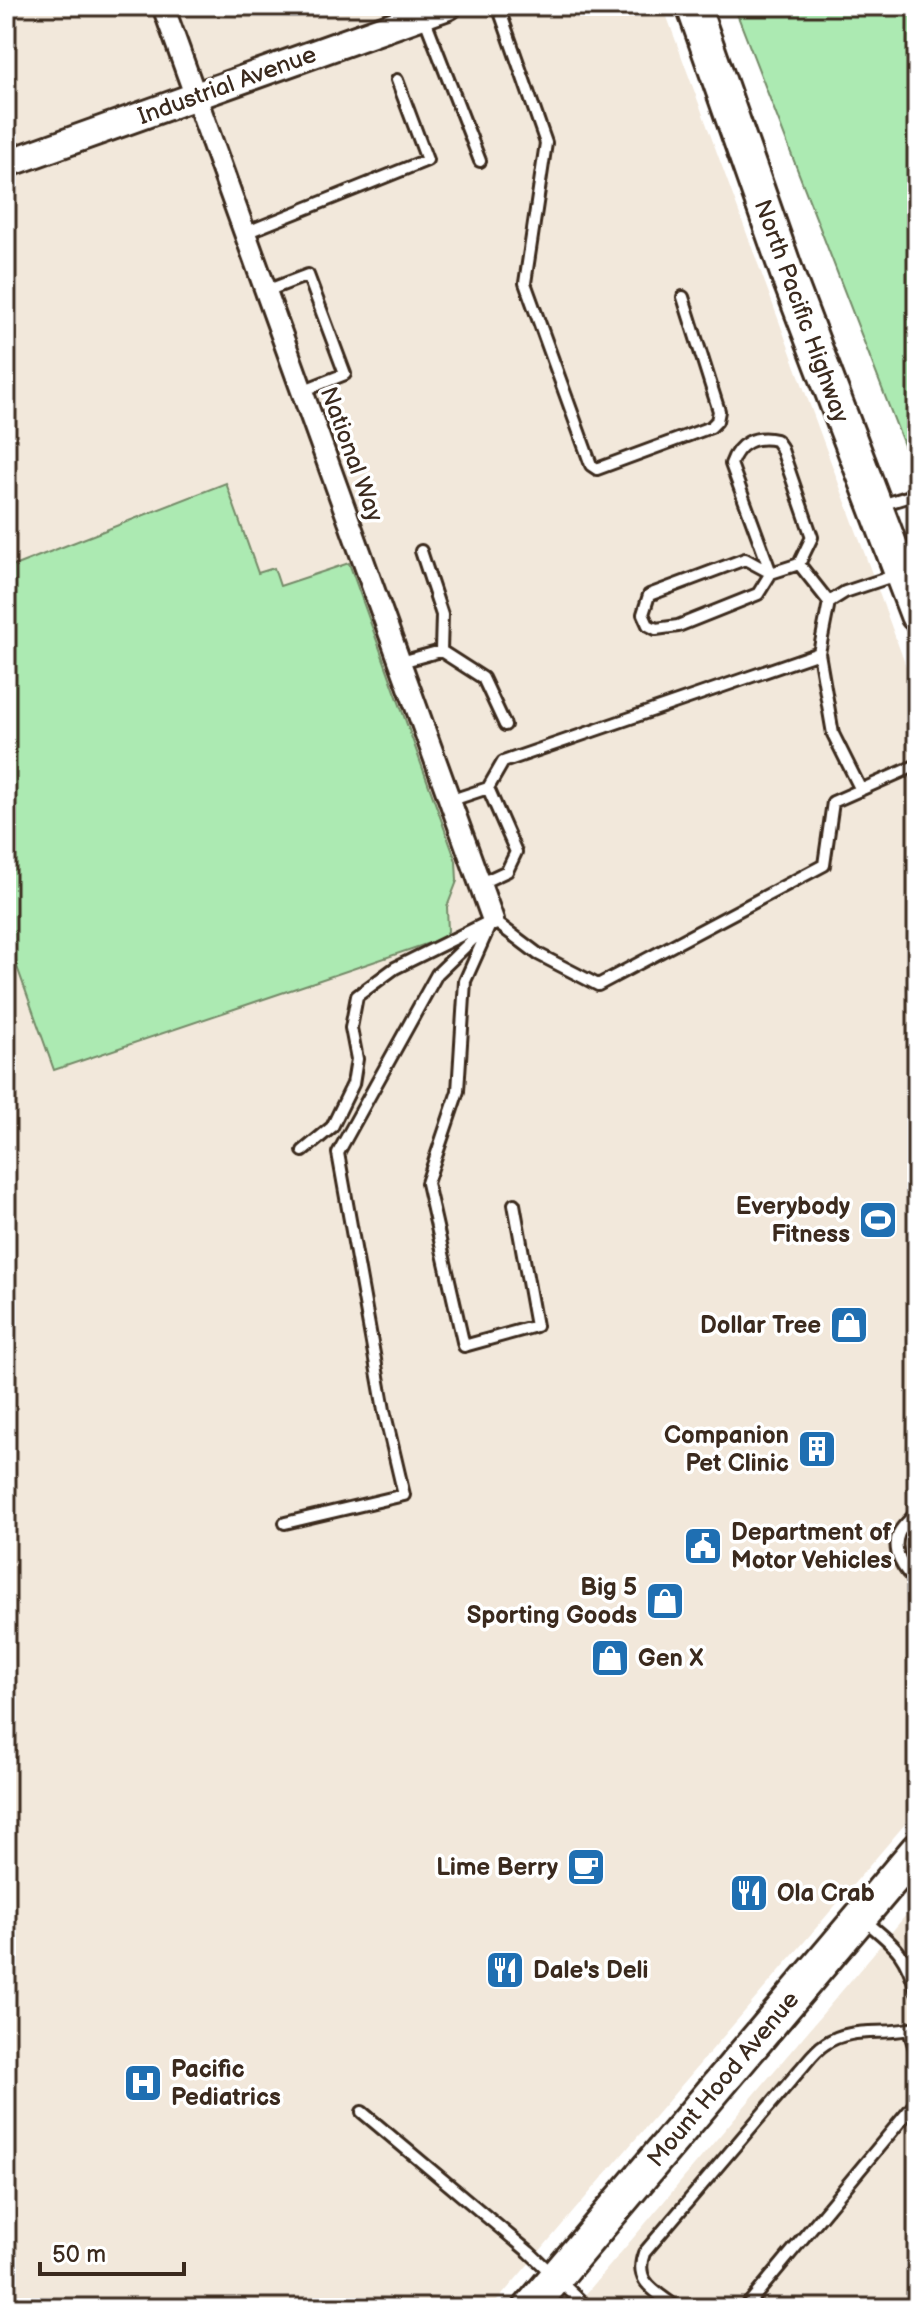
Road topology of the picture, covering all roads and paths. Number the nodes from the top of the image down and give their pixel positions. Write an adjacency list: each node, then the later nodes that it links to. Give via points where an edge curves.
1 (163, 6): 7 (street, National Way)
2 (448, 6): 5 (street, Industrial Avenue)
3 (498, 6): 12 (lane, via 546,143 525,283 591,465 597,469 717,421 719,411)
4 (693, 6): 15 (main road, North Pacific Highway)
5 (423, 15): 7 (street, Industrial Avenue); 8 (lane)
6 (397, 80): 10 (lane, via 427,160)
7 (196, 97): 9 (street, Industrial Avenue); 10 (street, National Way)
8 (480, 161)
9 (6, 164)
10 (245, 233): 11 (street, National Way)
11 (266, 291): 13 (street, National Way); 13 (lane, via 308,275 345,374)
12 (683, 297)
13 (302, 391): 24 (street, National Way)
14 (917, 494): 15 (lane)
15 (875, 506): 19 (main road, North Pacific Highway)
16 (421, 551): 22 (lane, via 442,615)
17 (799, 564): 18 (lane); 18 (lane, via 812,537 781,447 776,440 758,438 742,446 731,464); 20 (lane)
18 (771, 573): 18 (lane, via 758,594 678,626 656,629 643,614 649,595 745,559)
19 (901, 573): 20 (lane); 21 (main road, North Pacific Highway)
20 (829, 602): 23 (lane)
21 (917, 615)
22 (441, 651): 24 (lane); 25 (lane, via 483,678)
23 (819, 653): 27 (lane, via 503,762); 28 (lane, via 833,734)
24 (401, 662): 29 (street, National Way)
25 (505, 725)
26 (917, 765): 28 (lane)
27 (488, 788): 29 (lane); 30 (lane, via 516,852 507,871)
28 (861, 790): 31 (lane, via 833,802 824,865 598,985 538,954)
29 (449, 801): 30 (street, National Way)
30 (479, 884): 31 (street, National Way)
31 (493, 920): 32 (lane, via 395,968 357,996 351,1028 357,1059 353,1084 332,1127); 33 (lane, via 465,981 458,1091 427,1183 464,1346 536,1326); 37 (lane, via 437,974 338,1153 404,1495)
32 (303, 1151)
33 (514, 1204)
34 (6, 1259): 35 (lane)
35 (6, 1273)
36 (917, 1512): 38 (lane, via 899,1533 897,1548 902,1567)
37 (285, 1523)
38 (917, 1582)
39 (917, 1850): 40 (main road, Mount Hood Avenue)
40 (860, 1917): 41 (lane, via 902,1954); 46 (main road, Mount Hood Avenue)
41 (917, 1992)
42 (913, 2028): 43 (lane); 49 (lane, via 848,2033 824,2044 644,2253 639,2266 643,2280)
43 (917, 2055)
44 (917, 2101): 50 (lane)
45 (362, 2112): 46 (lane)
46 (555, 2277): 47 (main road, Mount Hood Avenue); 48 (lane)
47 (530, 2308)
48 (588, 2308)
49 (677, 2308)
50 (745, 2308)

